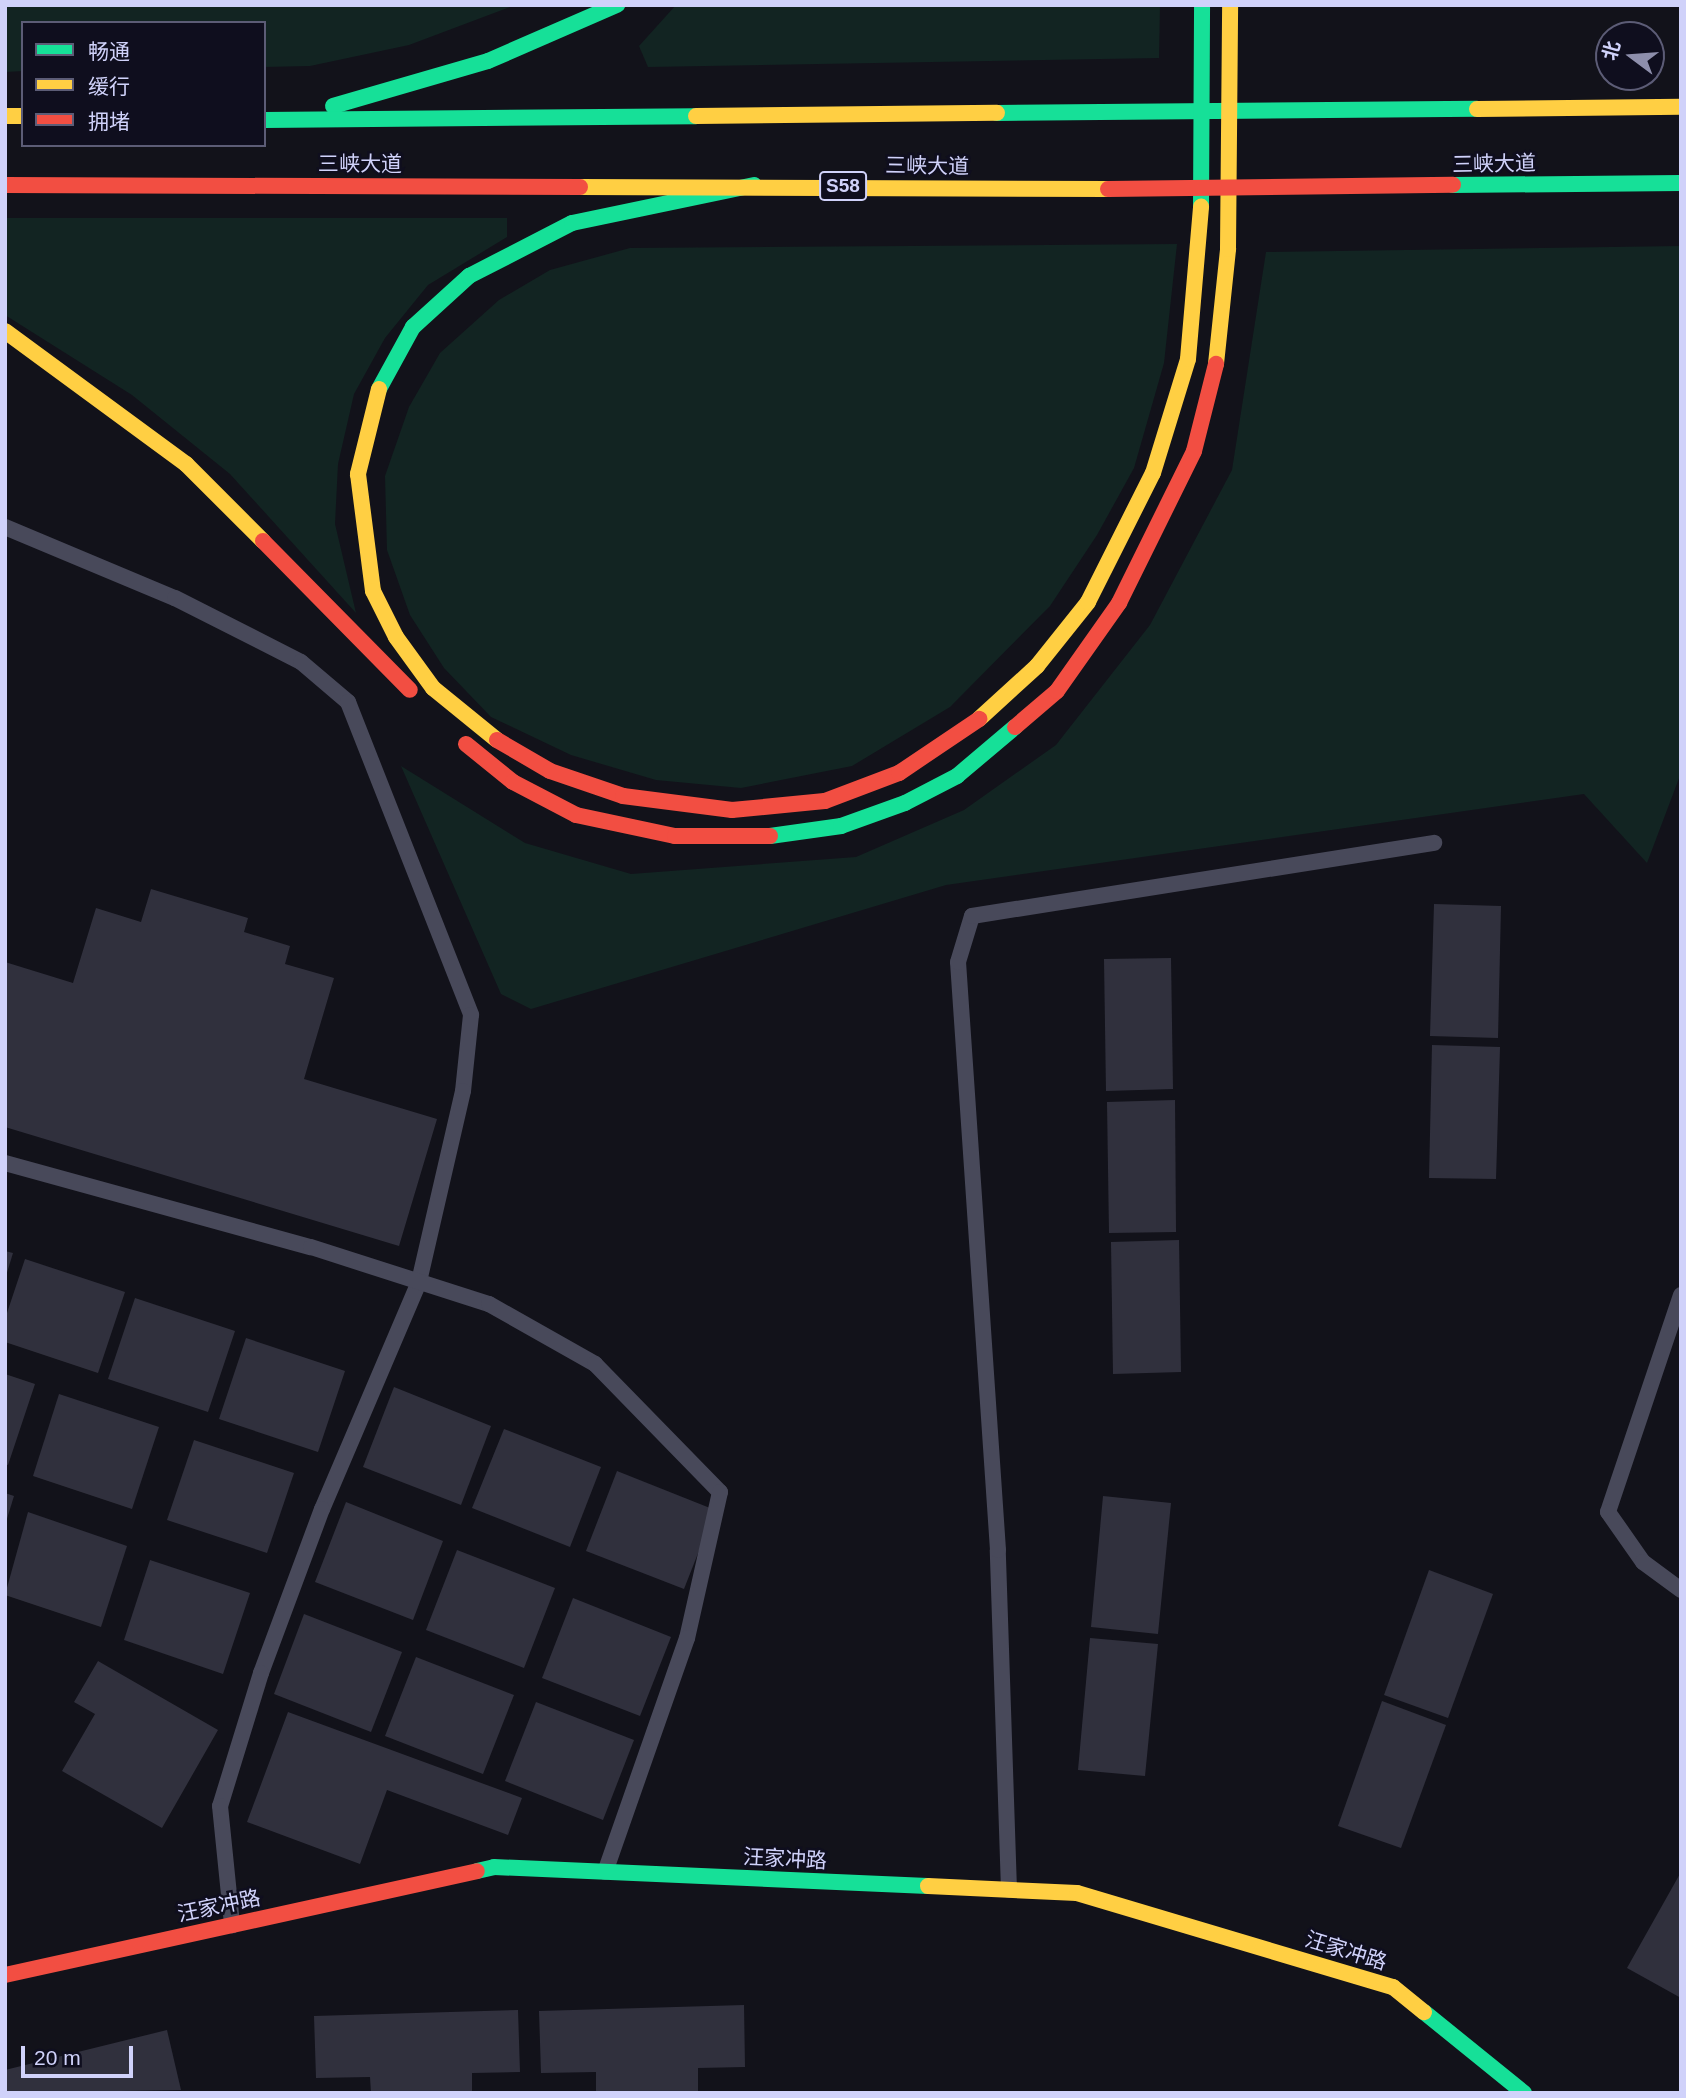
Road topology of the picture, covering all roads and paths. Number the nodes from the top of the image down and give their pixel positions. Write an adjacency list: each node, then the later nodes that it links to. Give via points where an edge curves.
1 (617, 5): 6 (main road, via 488,61)
2 (1202, 5): 9 (main road, via 1201,247 1188,359 1153,473 1088,602 1037,666 962,734 899,774 825,801 732,810 623,796 550,771 487,734 433,688 396,637 373,591 358,474 373,401 413,327 469,275 572,223)
3 (1230, 5): 13 (main road, via 1228,249 1218,355 1194,451 1168,513 1119,603 1057,691 957,776 841,826 773,836 675,836 576,815 513,782)
4 (1681, 107): 6 (main road)
5 (266, 120): 6 (main road)
6 (283, 120)
7 (1681, 184): 9 (main road, 三峡大道 / S58)
8 (5, 185): 9 (main road, 三峡大道 / S58)
9 (754, 185)
10 (5, 331): 12 (main road, via 186,464)
11 (5, 527): 16 (lane, via 175,598 301,662 348,702 471,1016 463,1091)
12 (418, 700)
13 (448, 729)
14 (1434, 843): 20 (lane, via 972,916 958,962 998,1550)
15 (5, 1163): 16 (lane)
16 (419, 1282): 19 (lane, via 489,1304 595,1364 720,1492 687,1639); 21 (lane, via 322,1508 261,1673 220,1806)
17 (1681, 1295): 18 (lane, via 1608,1512 1643,1562)
18 (1681, 1590)
19 (605, 1872): 20 (main road, 汪家冲路); 21 (main road, 汪家冲路, via 494,1867)
20 (1009, 1890): 23 (main road, 汪家冲路, via 1077,1893 1393,1987)
21 (232, 1925): 22 (main road, 汪家冲路)
22 (5, 1975)
23 (1524, 2093)

